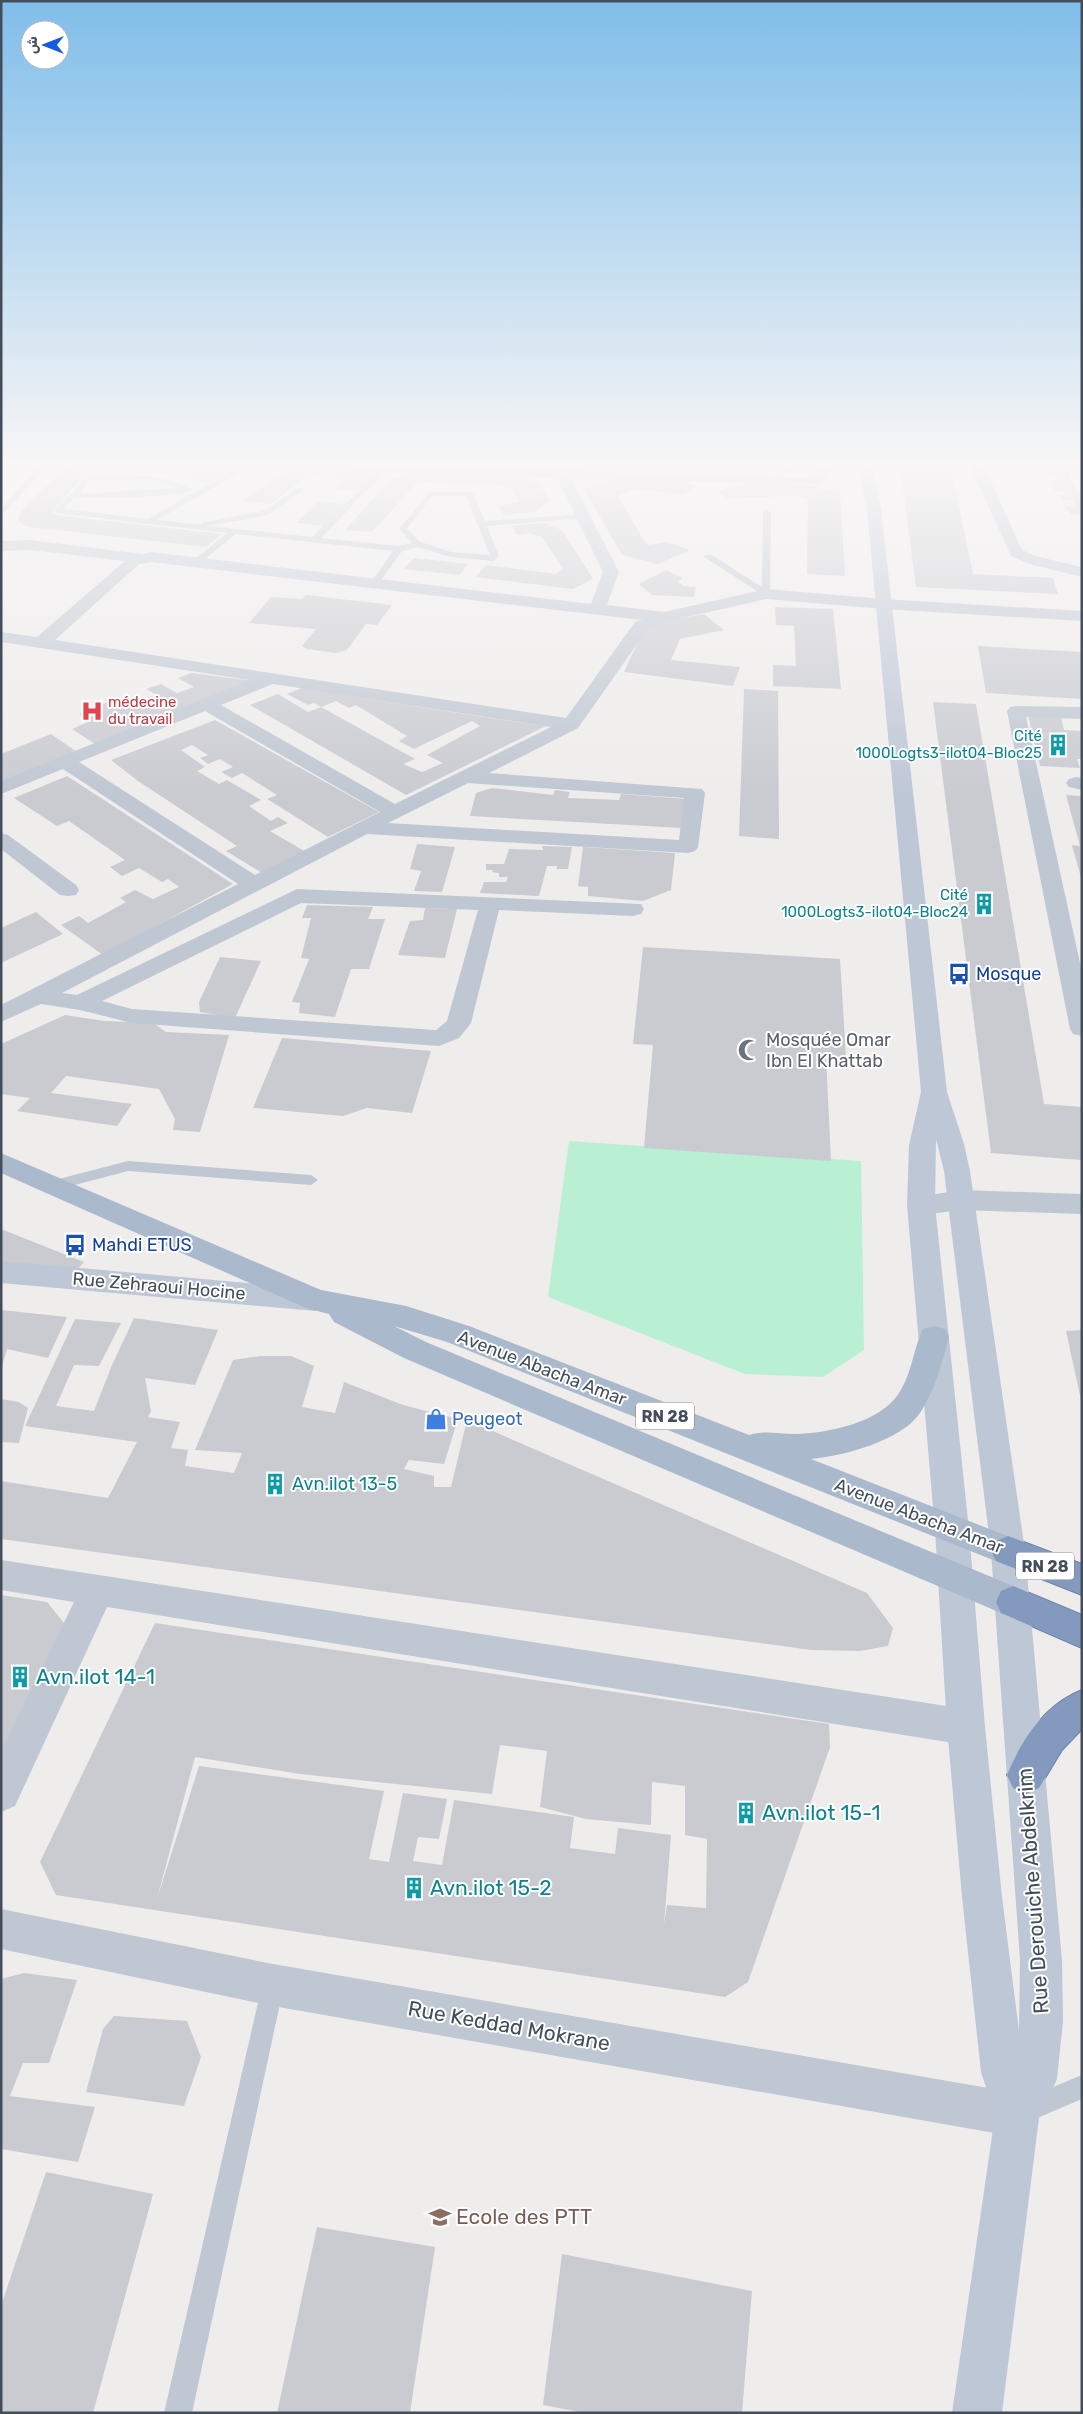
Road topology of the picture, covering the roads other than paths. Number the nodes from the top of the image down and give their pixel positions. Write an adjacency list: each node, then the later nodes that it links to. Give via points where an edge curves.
1 (122, 572): 15 (street)
2 (269, 572): 8 (street)
3 (383, 572): 8 (lane)
4 (611, 572): 11 (street)
5 (731, 572): 9 (lane)
6 (766, 572): 9 (lane)
7 (880, 572): 10 (main road)
8 (374, 584): 11 (street)
9 (766, 594): 10 (street); 13 (street)
10 (883, 604): 12 (street); 34 (main road)
11 (597, 609): 13 (street)
12 (1082, 616)
13 (664, 617): 19 (street, via 641,626)
14 (1, 637): 15 (street)
15 (40, 644): 16 (street)
16 (272, 678): 17 (street); 19 (street)
17 (208, 705): 20 (street); 23 (street)
18 (1082, 713): 33 (street, via 1016,711)
19 (571, 724): 21 (street)
20 (64, 761): 22 (street); 26 (street)
21 (464, 777): 23 (street); 24 (street, via 695,793 688,847)
22 (1, 788)
23 (394, 812): 24 (street)
24 (363, 828): 26 (street)
25 (1, 839): 27 (street)
26 (255, 885): 30 (street)
27 (68, 890)
28 (490, 904): 29 (street); 31 (street, via 297,896); 31 (street, via 458,1023 450,1033 439,1038 132,1016)
29 (633, 909)
30 (38, 996): 31 (street); 32 (street)
31 (80, 1003)
32 (1, 1015)
33 (1082, 1029)
34 (934, 1092): 38 (main road, Rue Derouiche Abdelkrim, via 951,1144); 40 (main road, via 922,1145)
35 (1, 1162): 37 (main road, Avenue Abacha Amar / RN 28)
36 (311, 1180): 37 (lane, via 128,1166)
37 (56, 1185): 42 (main road, Avenue Abacha Amar / RN 28)
38 (961, 1200): 39 (street); 40 (street); 46 (main road, Rue Derouiche Abdelkrim)
39 (1082, 1204)
40 (921, 1205): 43 (main road)
41 (1, 1272): 42 (main road, Rue Zehraoui Hocine)
42 (316, 1300): 44 (main road, Avenue Abacha Amar / RN 28, via 406,1317 458,1334); 48 (main road, via 415,1350)
43 (934, 1337): 44 (main road, via 920,1383 907,1407 877,1429 835,1444 791,1448); 45 (main road)
44 (731, 1442): 45 (main road, Avenue Abacha Amar / RN 28)
45 (952, 1530): 46 (main road, Avenue Abacha Amar / RN 28); 48 (main road)
46 (1008, 1551): 49 (highway, Avenue Abacha Amar / RN 28); 51 (main road, Rue Derouiche Abdelkrim)
47 (1, 1575): 50 (street)
48 (955, 1579): 51 (main road); 54 (main road)
49 (1082, 1580)
50 (98, 1590): 54 (street); 56 (street)
51 (1012, 1602): 52 (highway); 55 (main road, Rue Derouiche Abdelkrim)
52 (1082, 1632)
53 (1082, 1707): 55 (highway, via 1067,1716 1043,1742)
54 (966, 1727): 60 (main road, via 994,2011 1003,2072)
55 (1026, 1775): 60 (main road, Rue Derouiche Abdelkrim, via 1041,1960 1042,2021 1035,2079)
56 (1, 1793)
57 (1, 1929): 58 (street, Rue Keddad Mokrane)
58 (273, 1985): 60 (street, Rue Keddad Mokrane); 61 (lane)
59 (1082, 2087): 60 (lane)
60 (1017, 2114): 62 (main road, Rue Derouiche Abdelkrim)
61 (178, 2413)
62 (977, 2413)

